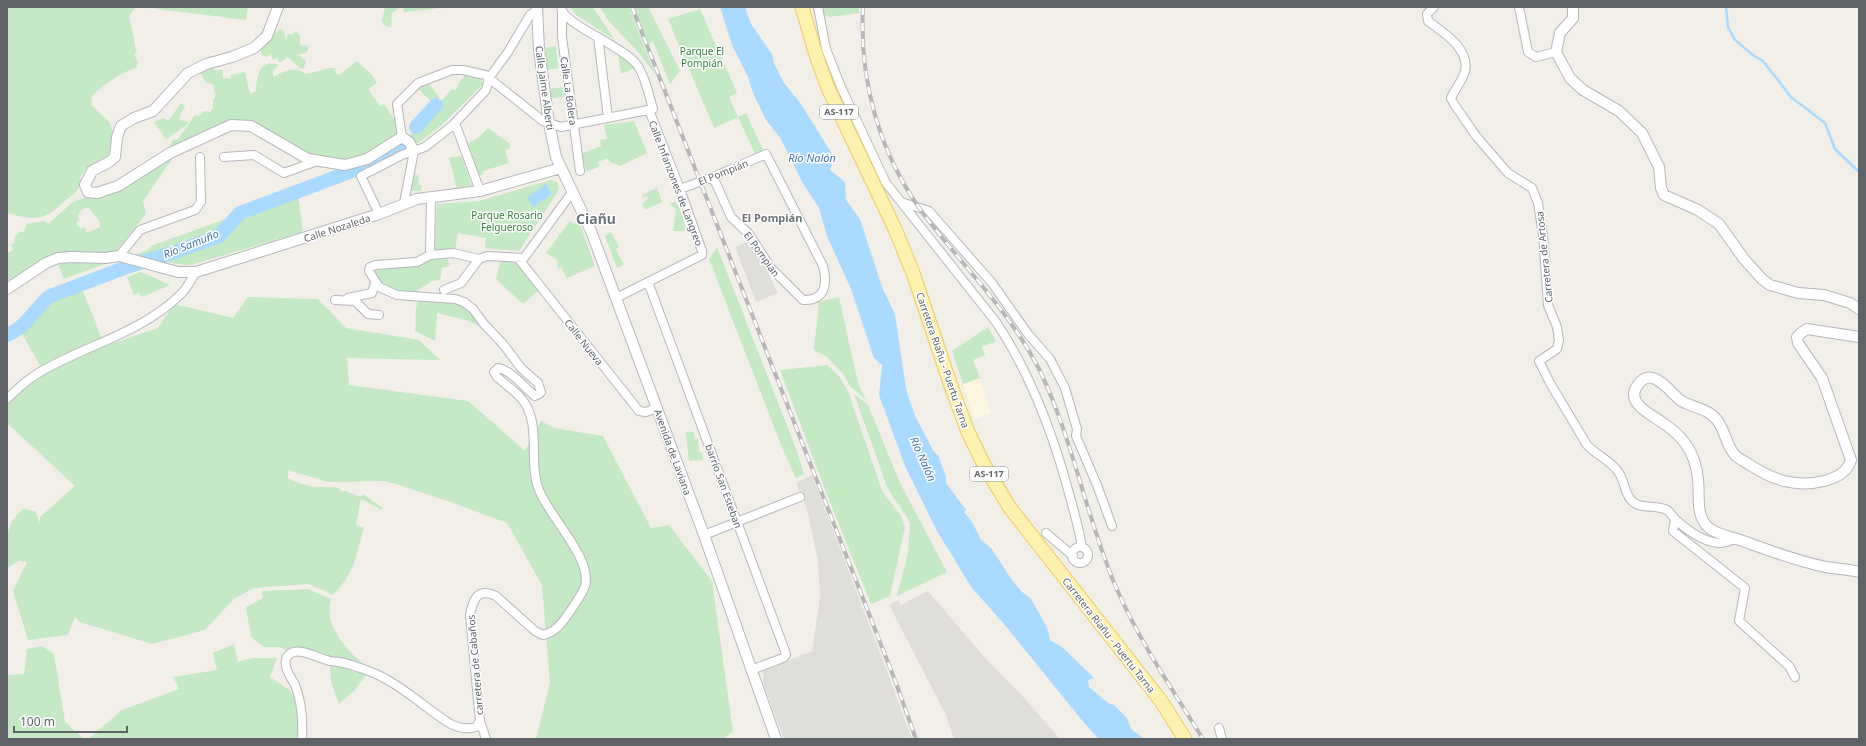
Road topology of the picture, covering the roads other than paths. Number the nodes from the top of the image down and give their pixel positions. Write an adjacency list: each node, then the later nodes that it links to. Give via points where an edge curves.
1 (278, 7): 26 (street, via 267,36 254,48 206,64 188,73 153,111 120,126 115,157 92,171 85,185 88,192 97,193 118,186 170,153 232,125 251,126 308,159)
2 (796, 7): 14 (main road, via 808,44)
3 (802, 7): 11 (main road, Carretera Riañu - Puertu Tarna / AS-117)
4 (809, 7): 11 (main road)
5 (818, 7): 34 (street, via 826,49 841,87 886,183)
6 (1434, 7): 53 (street, Carretera de Artosa, via 1427,14 1428,21 1455,42 1466,66 1451,98 1454,104 1476,136 1508,173 1532,188 1538,203 1548,305 1559,340 1557,349 1540,361 1587,445 1620,474 1627,495 1633,502 1643,506 1668,510)
7 (1519, 7): 13 (street, via 1528,52 1536,57)
8 (1573, 7): 13 (street, via 1573,18 1560,33)
9 (537, 8): 15 (street); 19 (street, Calle Jaime Alberti, via 539,50)
10 (562, 9): 12 (street, Calle Infanzones de Langreo, via 570,21); 20 (street, Calle La Bolera, via 562,37)
11 (809, 29): 14 (main road, Carretera Riañu - Puertu Tarna / AS-117)
12 (598, 37): 16 (street, Calle Infanzones de Langreo, via 624,52 638,66 647,85); 17 (street)
13 (1556, 52): 47 (street, via 1570,78 1583,90 1619,111 1642,133 1659,166 1664,195 1698,210 1719,224 1762,279 1770,285 1798,293 1824,295 1850,303)
14 (816, 55): 70 (main road, Carretera Riañu - Puertu Tarna / AS-117, via 843,120 895,229 913,273 968,432 984,465 1010,508 1161,701)
15 (489, 78): 18 (street, via 486,90); 19 (street); 21 (street, via 463,70 452,70 418,83 397,104)
16 (651, 110): 17 (street); 30 (street, Calle Infanzones de Langreo)
17 (608, 118): 20 (street)
18 (454, 123): 22 (street, via 425,147); 31 (street)
19 (549, 123): 20 (street, via 561,127); 27 (street, Calle Jaime Alberti)
20 (573, 124): 28 (street, Calle La Bolera)
21 (402, 137): 22 (street, via 409,142); 26 (street, via 367,159 345,165)
22 (414, 151): 35 (street); 36 (street, via 402,154 361,176)
23 (766, 154): 29 (street, El Pompián); 29 (street, El Pompian, via 823,266 826,281 816,298 803,300 771,268 749,234 731,217)
24 (200, 157): 38 (street, via 201,202 195,210 140,230)
25 (224, 157): 26 (street, via 254,155 284,173)
26 (317, 161)
27 (560, 168): 31 (street, Calle Nozaleda); 32 (street, Avenida de Laviana)
28 (580, 171)
29 (713, 177): 30 (street, El Pompián)
30 (680, 189): 42 (street, Calle Infanzones de Langreo, via 702,255)
31 (480, 191): 33 (street, Calle Nozaleda)
32 (573, 191): 39 (street, via 528,254 524,258); 46 (street, Avenida de Laviana, via 586,217)
33 (431, 197): 35 (street, Calle Nozaleda); 37 (street)
34 (900, 202): 55 (street, via 929,210 992,283 1028,334 1050,358 1066,388 1076,436); 59 (street, via 996,322 1036,394 1054,442 1078,525)
35 (404, 203): 36 (street, Calle Nozaleda)
36 (379, 214): 41 (street, Calle Nozaleda)
37 (430, 255): 40 (street, via 453,253); 43 (street, via 417,262 370,267 369,271)
38 (116, 256): 41 (street, Calle Nozaleda, via 178,272); 44 (street, Calle Nozaleda, via 58,258 35,269)
39 (518, 258): 40 (street, via 494,255); 51 (street, Calle Nueva, via 639,411 646,412)
40 (479, 260): 45 (street, via 461,283)
41 (196, 272): 50 (street, via 182,294 159,312 131,329 40,372)
42 (648, 282): 46 (street); 54 (street, barrio San Esteban)
43 (375, 283): 48 (street, via 372,293 335,300 355,301 368,314); 65 (street, carretera de Cabaños, via 397,295 455,299 464,302 473,309 521,368 541,388 535,396 501,368 494,372 529,410 535,478 539,492 579,557 584,568 585,585 581,595 556,629 543,635 489,592 481,593 474,599 470,615)
44 (7, 289)
45 (444, 290)
46 (616, 298): 51 (street, Avenida de Laviana)
47 (1859, 309)
48 (379, 315)
49 (1859, 337): 58 (street, via 1807,329 1797,337 1798,343 1822,378 1851,460 1849,468 1842,474 1814,484 1786,483 1766,475 1735,455 1717,420 1703,409 1681,400 1660,381 1652,378 1644,379 1637,385 1634,391 1635,400 1643,410 1680,436 1690,449 1696,464 1699,513 1702,520 1719,534)
50 (7, 399)
51 (657, 408): 57 (street, Avenida de Laviana)
52 (800, 497): 54 (street)
53 (1675, 519): 58 (street, via 1692,533 1710,540 1722,543); 64 (street, via 1674,531 1745,588 1739,621 1789,666)
54 (737, 521): 57 (street); 63 (street, barrio San Esteban, via 786,651 782,658)
55 (1112, 526)
56 (1046, 533): 60 (street)
57 (704, 535): 63 (street, Avenida de Laviana)
58 (1736, 539): 62 (street, via 1785,556)
59 (1079, 547): 60 (street); 61 (street, via 1072,553); 61 (street, via 1087,551 1088,557 1084,562 1078,562)
60 (1064, 549): 61 (street)
61 (1073, 556)
62 (1859, 572)
63 (750, 670): 69 (street, Avenida de Laviana)
64 (1795, 677)
65 (480, 721): 67 (street, carretera de Cabaños, via 476,727 469,729 458,727 376,674 300,652 287,657 286,664 302,715); 68 (street)
66 (1219, 728): 71 (street)
67 (302, 739)
68 (486, 739)
69 (776, 739)
70 (1185, 739)
71 (1222, 739)

